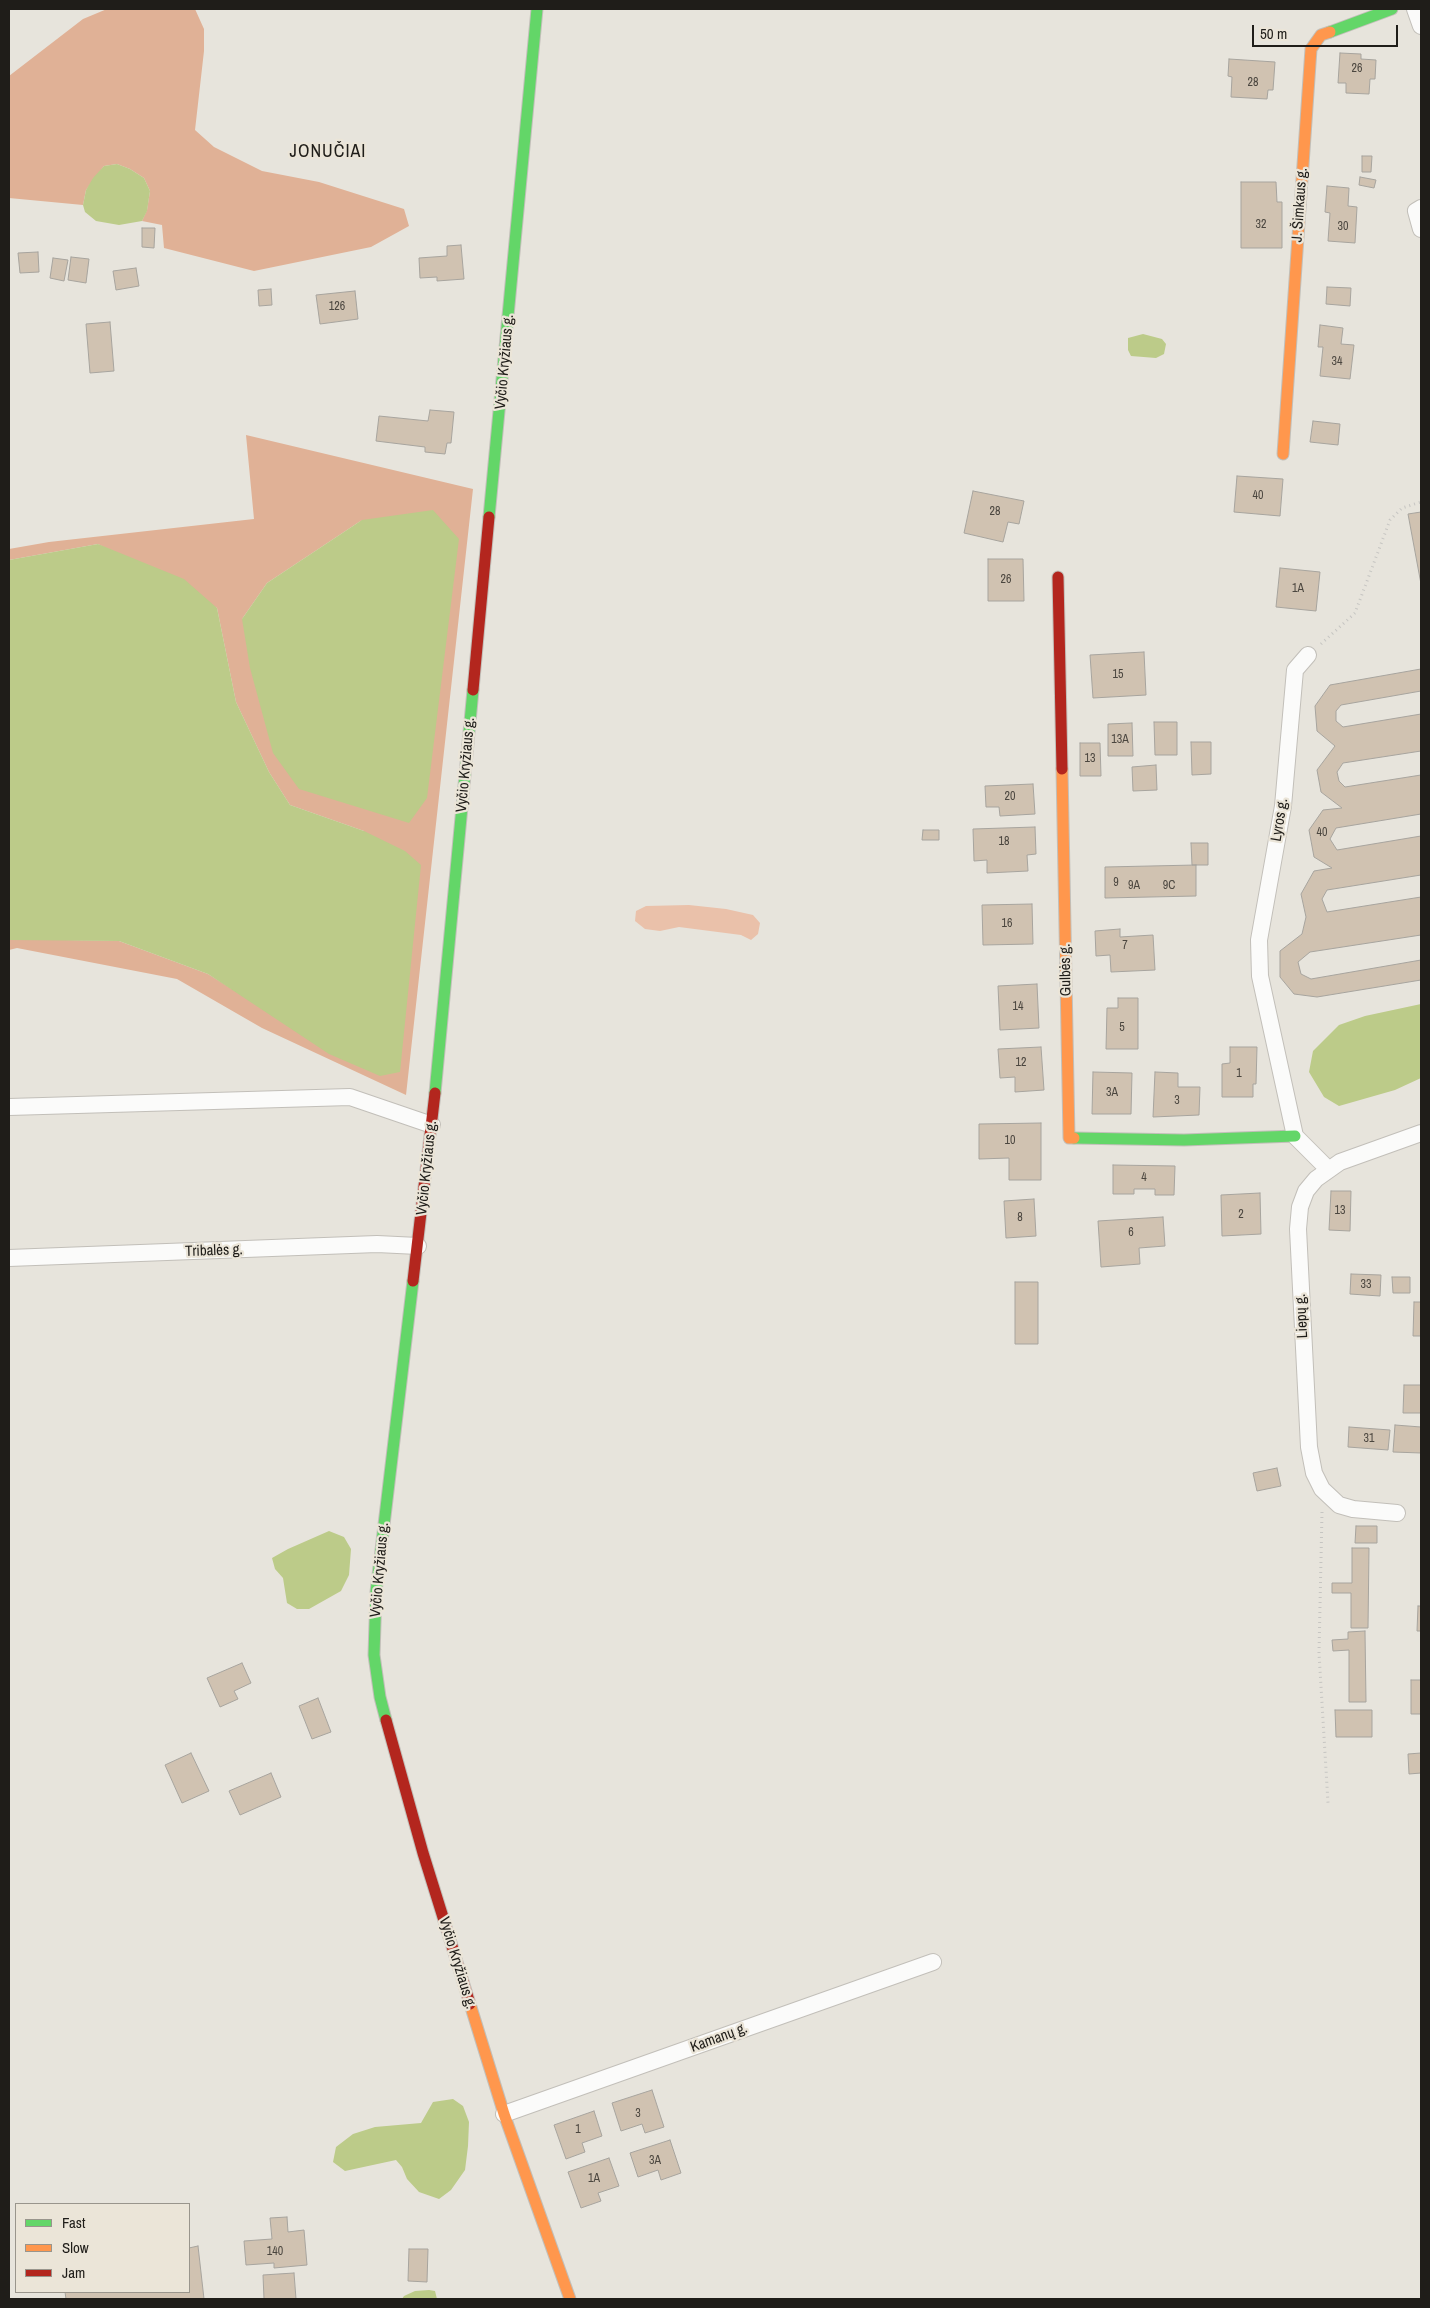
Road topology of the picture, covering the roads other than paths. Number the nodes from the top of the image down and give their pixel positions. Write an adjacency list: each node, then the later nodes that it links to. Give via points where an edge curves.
1 (537, 9): 11 (street, Vyčio Kryžiaus g.)
2 (1392, 9): 7 (street, J. Šimkaus g., via 1321,34 1311,49)
3 (1415, 9): 4 (street)
4 (1421, 26)
5 (1421, 208): 6 (street, via 1416,211)
6 (1421, 229)
7 (1283, 454)
8 (1058, 577): 13 (street, Gulbės g., via 1069,1138 1184,1140)
9 (1308, 655): 13 (street, Lyros g., via 1295,670 1283,806 1259,940 1260,976)
10 (9, 1107): 11 (street, via 350,1097)
11 (432, 1125): 15 (street, Vyčio Kryžiaus g.)
12 (1421, 1133): 14 (street, Liepų g.)
13 (1295, 1136): 14 (street)
14 (1328, 1169): 17 (street, Liepų g., via 1306,1191 1300,1207 1298,1229 1309,1447 1314,1473 1322,1488 1339,1505)
15 (418, 1246): 16 (street, Tribalės g., via 377,1244); 19 (street, Vyčio Kryžiaus g., via 376,1592 374,1654 380,1697 423,1853)
16 (9, 1258)
17 (1397, 1513)
18 (933, 1962): 19 (street, Kamanų g.)
19 (504, 2114): 20 (street, Vyčio Kryžiaus g.)
20 (570, 2299)

